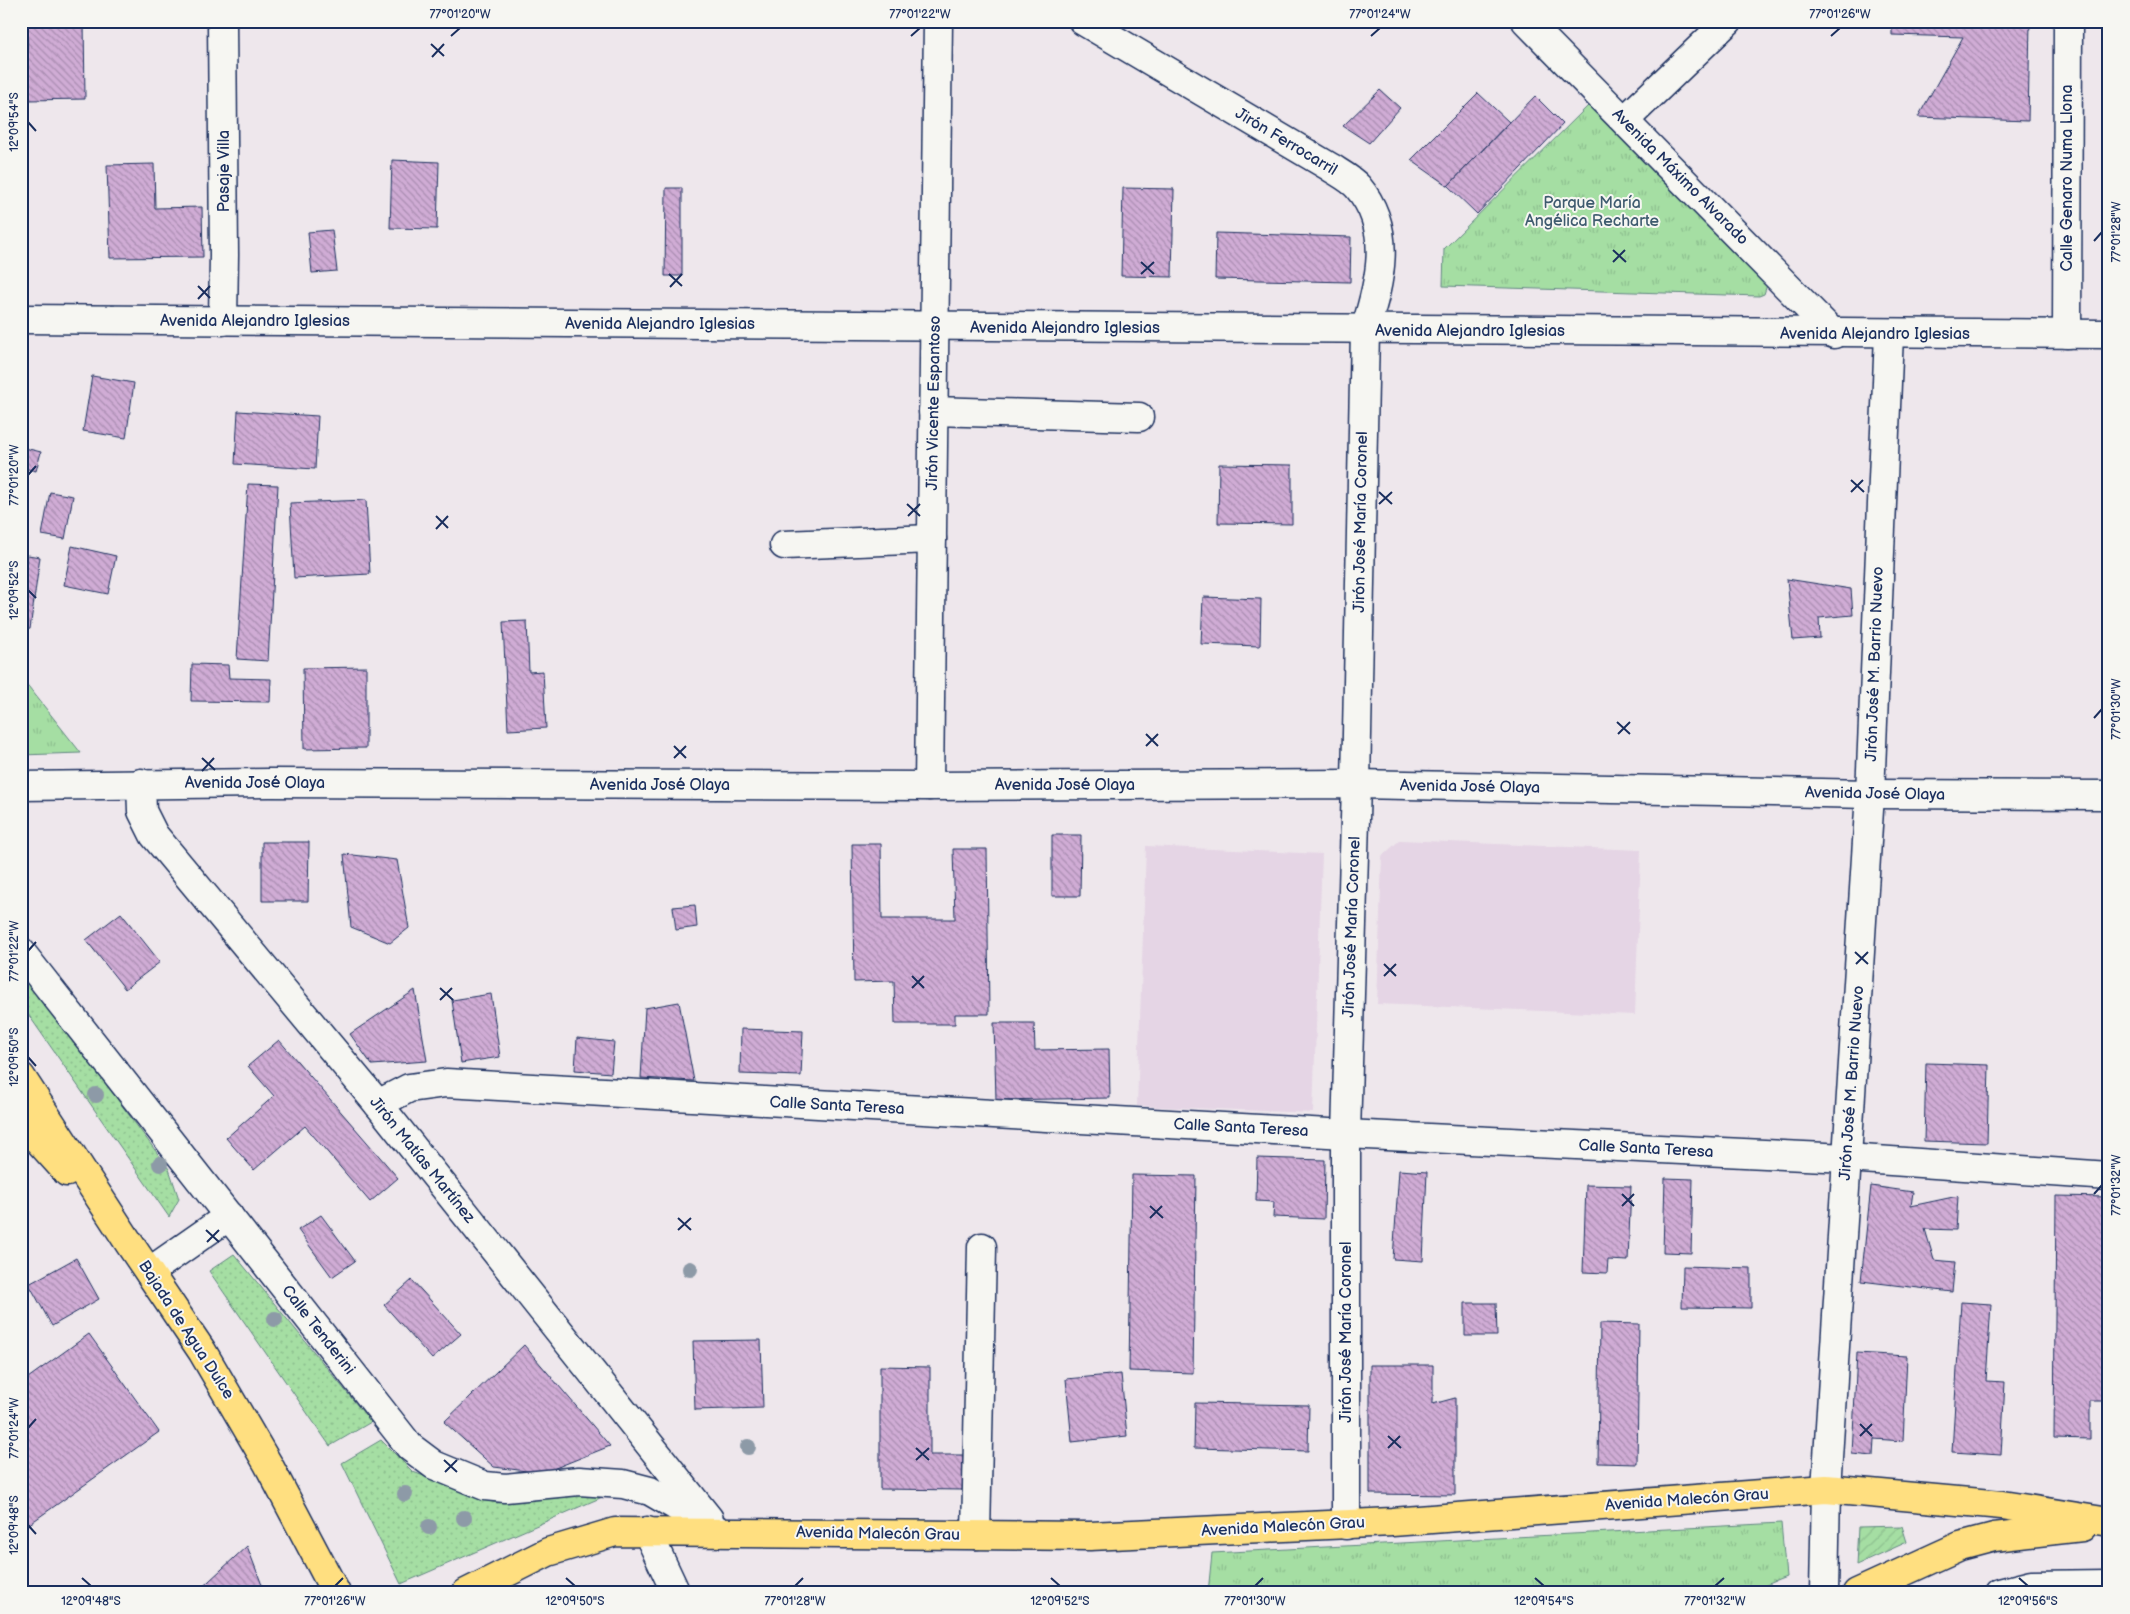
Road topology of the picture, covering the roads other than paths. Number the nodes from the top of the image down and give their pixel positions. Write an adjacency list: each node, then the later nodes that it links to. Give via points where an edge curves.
1 (222, 21): 9 (street, Pasaje Villa)
2 (938, 21): 10 (street, Jirón Vicente Espantoso)
3 (1083, 21): 11 (street, Jirón Ferrocarril, via 1330,167 1356,186 1371,206 1381,245 1376,296)
4 (1526, 21): 7 (street, Avenida Máximo Alvarado)
5 (1728, 21): 7 (street)
6 (2068, 21): 14 (street, Calle Genaro Numa Llona)
7 (1624, 120): 12 (street, Avenida Máximo Alvarado)
8 (21, 319): 9 (street, Avenida Alejandro Iglesias)
9 (223, 321): 10 (street, Avenida Alejandro Iglesias)
10 (934, 327): 11 (street, Avenida Alejandro Iglesias); 16 (street, Jirón Vicente Espantoso)
11 (1365, 330): 12 (street, Avenida Alejandro Iglesias); 21 (street, Jirón José María Coronel)
12 (1834, 334): 13 (street, Avenida Alejandro Iglesias)
13 (1889, 334): 14 (street, Avenida Alejandro Iglesias); 24 (street, Jirón José M. Barrio Nuevo)
14 (2066, 334): 15 (street, Avenida Alejandro Iglesias)
15 (2109, 334)
16 (933, 411): 17 (street); 18 (street, Jirón Vicente Espantoso)
17 (1139, 417)
18 (932, 539): 19 (street); 23 (street, Jirón Vicente Espantoso)
19 (784, 545)
20 (141, 783): 22 (street, Avenida José Olaya); 23 (street, Avenida José Olaya); 28 (street, Jirón Matías Martínez, via 142,811 154,835)
21 (1356, 784): 23 (street, Avenida José Olaya); 24 (street, Avenida José Olaya); 30 (street, Jirón José María Coronel)
22 (21, 786)
23 (929, 786)
24 (1870, 794): 25 (street, Avenida José Olaya); 31 (street, Jirón José M. Barrio Nuevo)
25 (2109, 795)
26 (21, 952): 33 (street, Calle Tenderini)
27 (21, 1077): 34 (main road, Bajada de Agua Dulce)
28 (378, 1104): 30 (street, Calle Santa Teresa, via 409,1088 446,1084); 41 (street, Jirón Matías Martínez)
29 (21, 1120): 34 (main road)
30 (1346, 1134): 31 (street, Calle Santa Teresa); 39 (street, Jirón José María Coronel)
31 (1847, 1158): 32 (street, Calle Santa Teresa); 37 (street, Jirón José M. Barrio Nuevo)
32 (2109, 1176)
33 (229, 1216): 36 (street); 41 (street, Calle Tenderini, via 410,1447 434,1465 485,1486 505,1488 579,1481 623,1484 650,1491)
34 (129, 1243): 36 (main road, Bajada de Agua Dulce)
35 (982, 1247): 42 (street)
36 (149, 1272): 45 (main road, Bajada de Agua Dulce, via 207,1359 268,1464)
37 (1826, 1489): 38 (main road, Avenida Malecón Grau, via 2002,1505); 39 (main road, Avenida Malecón Grau); 47 (street, Jirón José M. Barrio Nuevo)
38 (2109, 1522): 48 (main road, via 1960,1546)
39 (1346, 1525): 42 (main road, Avenida Malecón Grau, via 1090,1536)
40 (647, 1531): 41 (main road, Avenida Malecón Grau); 44 (main road, Avenida Malecón Grau, via 615,1532 548,1552); 46 (street)
41 (719, 1532): 42 (main road, Avenida Malecón Grau)
42 (976, 1535)
43 (2109, 1584): 49 (street, via 2031,1585)
44 (475, 1588)
45 (336, 1593)
46 (676, 1593)
47 (1824, 1593)
48 (1857, 1593)
49 (1999, 1593)

